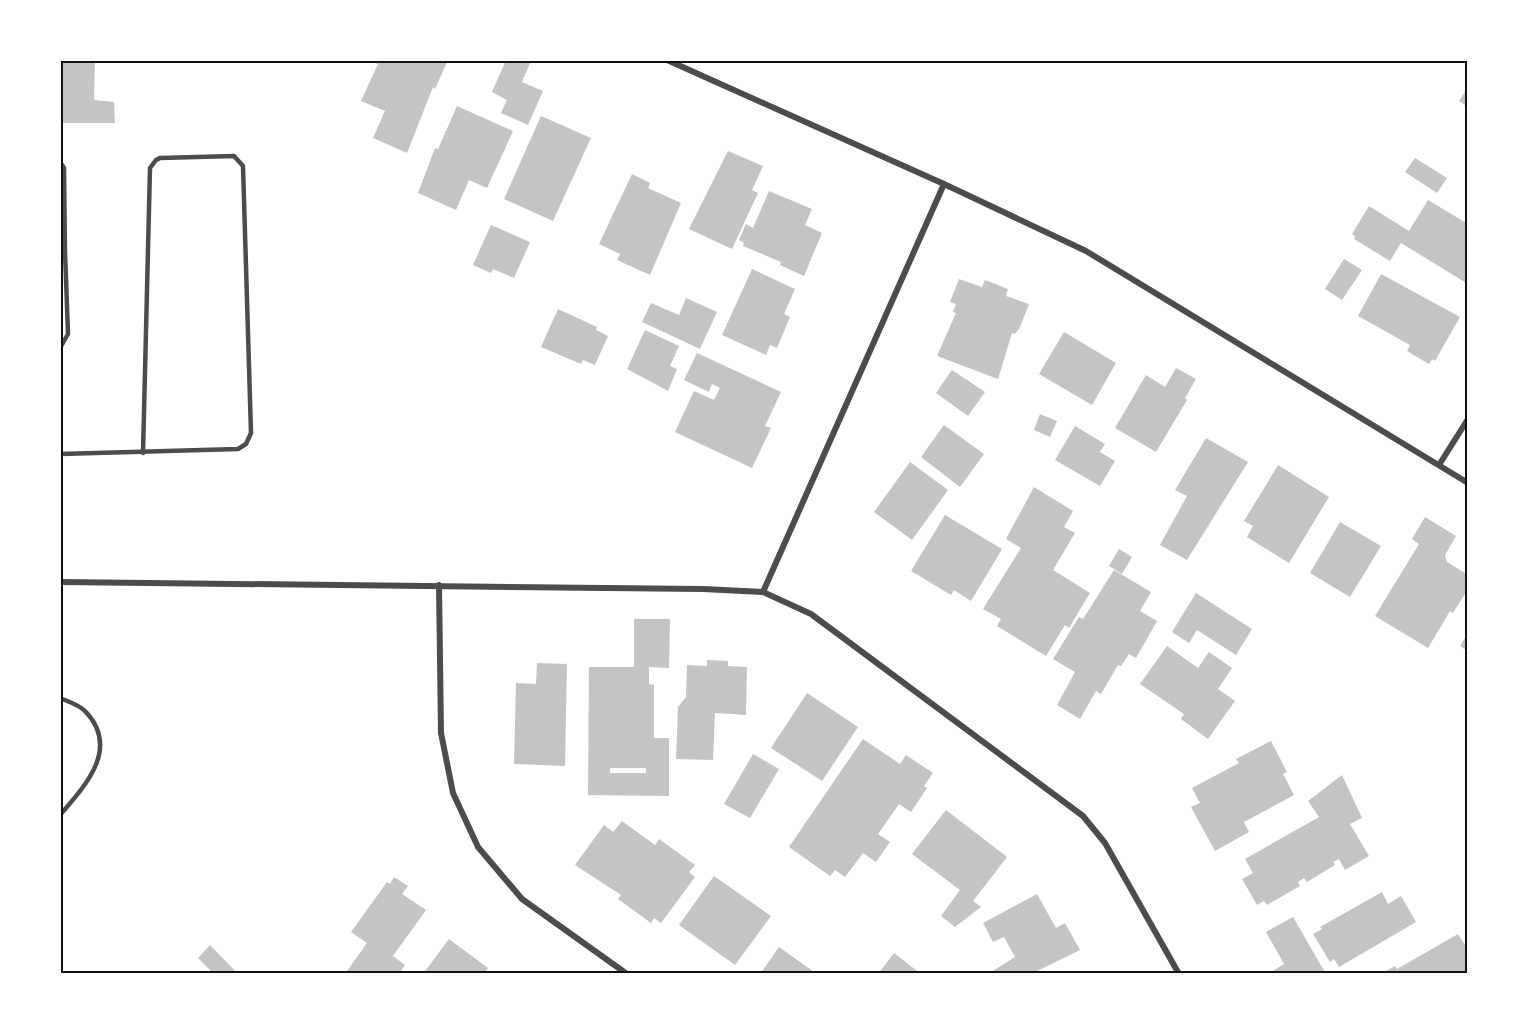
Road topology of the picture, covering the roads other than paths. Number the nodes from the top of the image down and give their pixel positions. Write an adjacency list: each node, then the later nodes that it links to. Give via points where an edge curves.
1 (667, 60): 3 (street)
2 (60, 162): 4 (lane, via 64,168)
3 (944, 184): 9 (street, via 1086,251); 13 (street)
4 (62, 251): 5 (lane, via 68,334)
5 (60, 348)
6 (1468, 419): 9 (street)
7 (143, 453): 7 (lane, via 238,449 246,444 251,433 243,166 234,156 160,158 150,168); 8 (lane)
8 (60, 454)
9 (1439, 465): 10 (street)
10 (1468, 483)
11 (60, 582): 12 (street)
12 (439, 585): 13 (street); 16 (street, via 441,733 453,793 478,847 522,899)
13 (763, 592): 17 (street, via 811,614 1083,816 1105,843)
14 (60, 698): 15 (lane, via 84,710 99,734 100,756 88,781)
15 (60, 815)
16 (627, 974)
17 (1179, 974)

